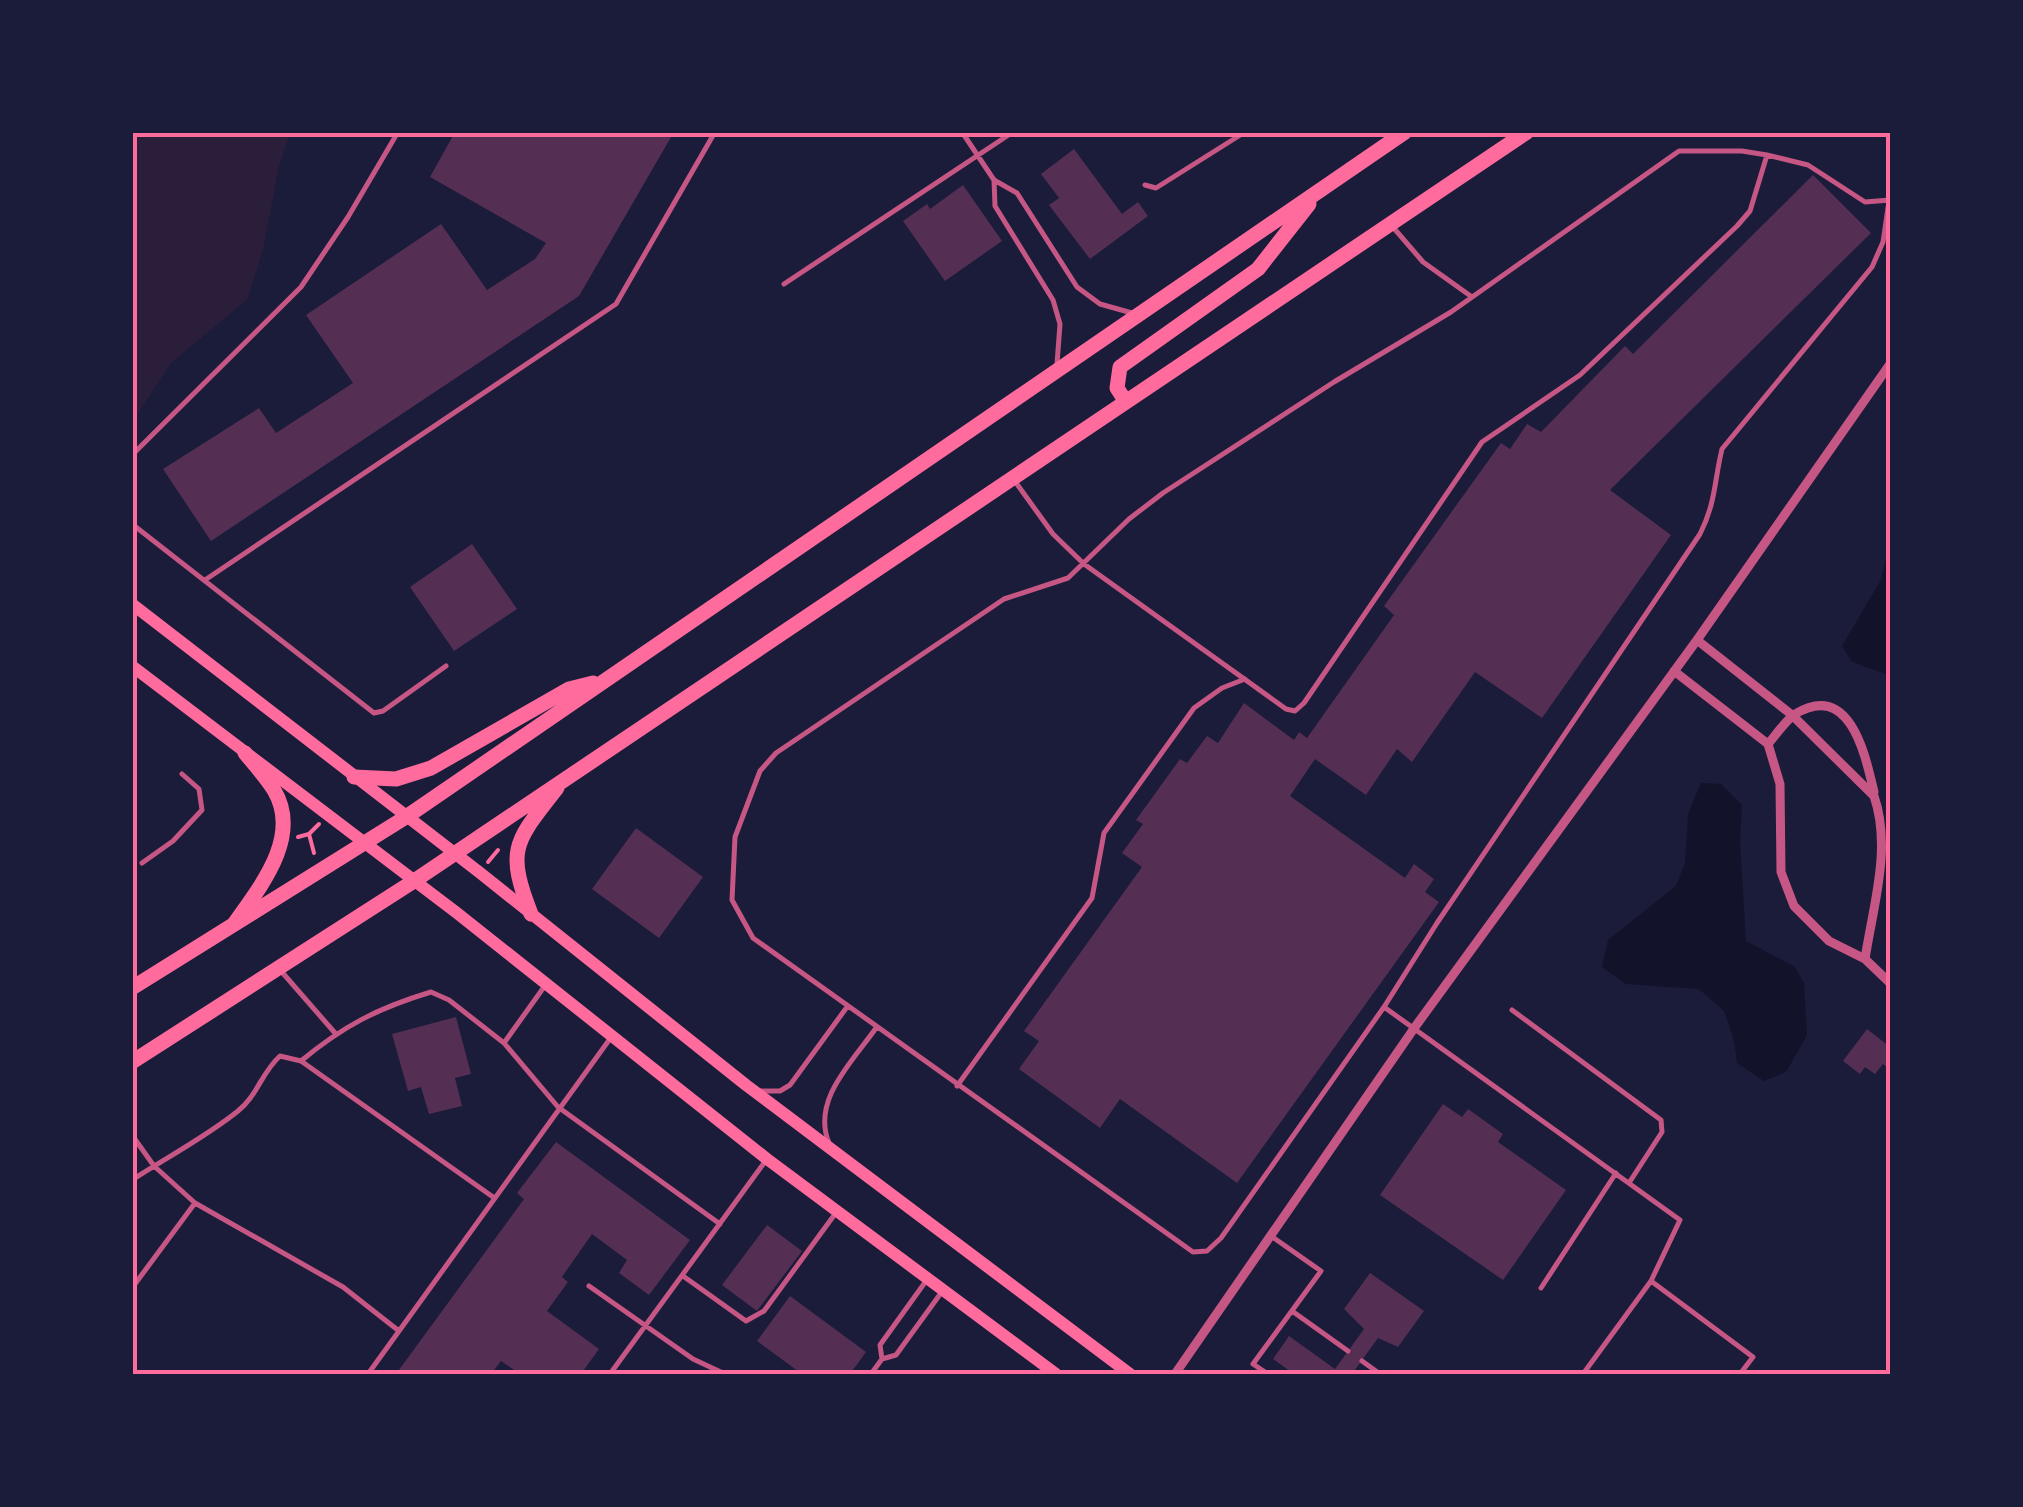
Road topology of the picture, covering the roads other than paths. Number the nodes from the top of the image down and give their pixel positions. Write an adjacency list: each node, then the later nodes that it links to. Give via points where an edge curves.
1 (398, 132): 21 (lane, via 301,287)
2 (715, 132): 25 (lane, via 616,304)
3 (962, 132): 9 (lane)
4 (1013, 132): 9 (lane)
5 (1245, 132): 11 (lane, via 1156,188)
6 (1406, 132): 12 (main road)
7 (1527, 132): 14 (main road)
8 (1767, 155): 13 (lane, via 1808,165 1865,202); 16 (lane, via 1679,151); 32 (lane, via 1750,210 1737,226 1580,374 1482,442 1304,703 1286,709)
9 (978, 156): 10 (lane); 15 (lane)
10 (994, 180): 17 (lane, via 1017,192 1077,286 1100,304); 19 (lane, via 995,206 1060,324)
11 (1145, 185)
12 (1318, 192): 17 (main road); 20 (main road, via 1258,269 1120,367 1117,388)
13 (1890, 200): 53 (lane, via 1872,267 1722,449 1700,534)
14 (1390, 224): 16 (lane, via 1423,262); 20 (main road)
15 (784, 284)
16 (1472, 297): 24 (lane, via 1163,493)
17 (1138, 315): 19 (main road)
18 (1890, 364): 27 (street)
19 (1056, 371): 31 (main road)
20 (1126, 402): 22 (main road)
21 (132, 455)
22 (1012, 478): 24 (lane); 37 (main road)
23 (132, 524): 25 (lane)
24 (1084, 564): 32 (lane); 52 (lane, via 1059,583 1004,599 776,753 760,771 735,837 732,900 754,938)
25 (205, 580): 29 (lane, via 374,712)
26 (132, 604): 38 (main road)
27 (1696, 640): 30 (street); 33 (street)
28 (132, 666): 35 (main road)
29 (446, 666)
30 (1674, 671): 34 (street); 55 (street)
31 (606, 679): 38 (main road, via 569,689 431,768 396,779); 40 (main road)
32 (1245, 679): 63 (lane, via 1194,708 1104,833 1092,898)
33 (1792, 716): 34 (street); 39 (street); 39 (street, via 1818,705 1850,721)
34 (1768, 744): 47 (street, via 1780,784 1781,872 1794,906 1829,941)
35 (245, 752): 41 (main road); 46 (main road, via 276,793 284,821 266,878)
36 (182, 774): 43 (lane, via 198,789 202,810)
37 (567, 776): 42 (main road); 45 (main road, via 516,850)
38 (354, 777): 40 (main road)
39 (1874, 796): 47 (street, via 1883,846)
40 (406, 818): 41 (main road); 42 (main road)
41 (365, 845): 44 (main road); 46 (main road)
42 (454, 853): 44 (main road); 45 (main road)
43 (142, 863)
44 (414, 881): 48 (main road); 49 (main road)
45 (532, 914): 62 (main road)
46 (230, 929): 51 (main road)
47 (1865, 959): 50 (street)
48 (278, 967): 57 (lane); 61 (main road)
49 (546, 983): 58 (main road); 59 (lane)
50 (1890, 984)
51 (132, 988)
52 (847, 1007): 56 (lane); 62 (lane, via 790,1085 770,1092)
53 (1384, 1007): 55 (lane); 63 (lane, via 1207,1251 1193,1252)
54 (1512, 1010): 71 (lane, via 1662,1120 1662,1132)
55 (1415, 1027): 69 (lane); 76 (street)
56 (876, 1028): 63 (lane); 66 (lane, via 823,1113)
57 (335, 1033): 59 (lane, via 384,1006 430,992); 60 (lane)
58 (612, 1036): 64 (lane); 67 (main road)
59 (504, 1043): 64 (lane)
60 (300, 1061): 68 (lane, via 280,1056 240,1110); 72 (lane)
61 (132, 1062)
62 (746, 1085): 66 (main road)
63 (957, 1086)
64 (558, 1107): 72 (lane); 75 (lane)
65 (132, 1135): 68 (lane)
66 (836, 1154): 95 (main road)
67 (767, 1160): 74 (main road); 75 (lane)
68 (154, 1166): 70 (lane); 73 (lane)
69 (1616, 1174): 71 (lane); 82 (lane)
70 (132, 1180)
71 (1629, 1183): 79 (lane, via 1680,1220)
72 (493, 1198): 86 (lane)
73 (196, 1204): 81 (lane); 86 (lane, via 343,1287)
74 (837, 1212): 77 (lane, via 764,1311 746,1321); 78 (main road)
75 (720, 1224): 77 (lane)
76 (1271, 1236): 84 (lane, via 1321,1271); 96 (street)
77 (682, 1275): 85 (lane)
78 (928, 1279): 83 (main road); 88 (lane, via 880,1344)
79 (1651, 1281): 99 (lane); 100 (lane, via 1753,1356)
80 (590, 1286): 85 (lane)
81 (132, 1288)
82 (1541, 1288)
83 (943, 1290): 88 (lane, via 896,1356); 94 (main road)
84 (1292, 1311): 87 (lane); 97 (lane, via 1254,1364)
85 (644, 1328): 91 (lane); 92 (lane)
86 (399, 1331): 90 (lane)
87 (1348, 1351)
88 (882, 1359): 93 (lane)
89 (1362, 1361): 98 (lane)
90 (368, 1374)
91 (610, 1374)
92 (725, 1374)
93 (870, 1374)
94 (1056, 1374)
95 (1130, 1374)
96 (1175, 1374)
97 (1268, 1374)
98 (1380, 1374)
99 (1583, 1374)
100 (1740, 1374)

